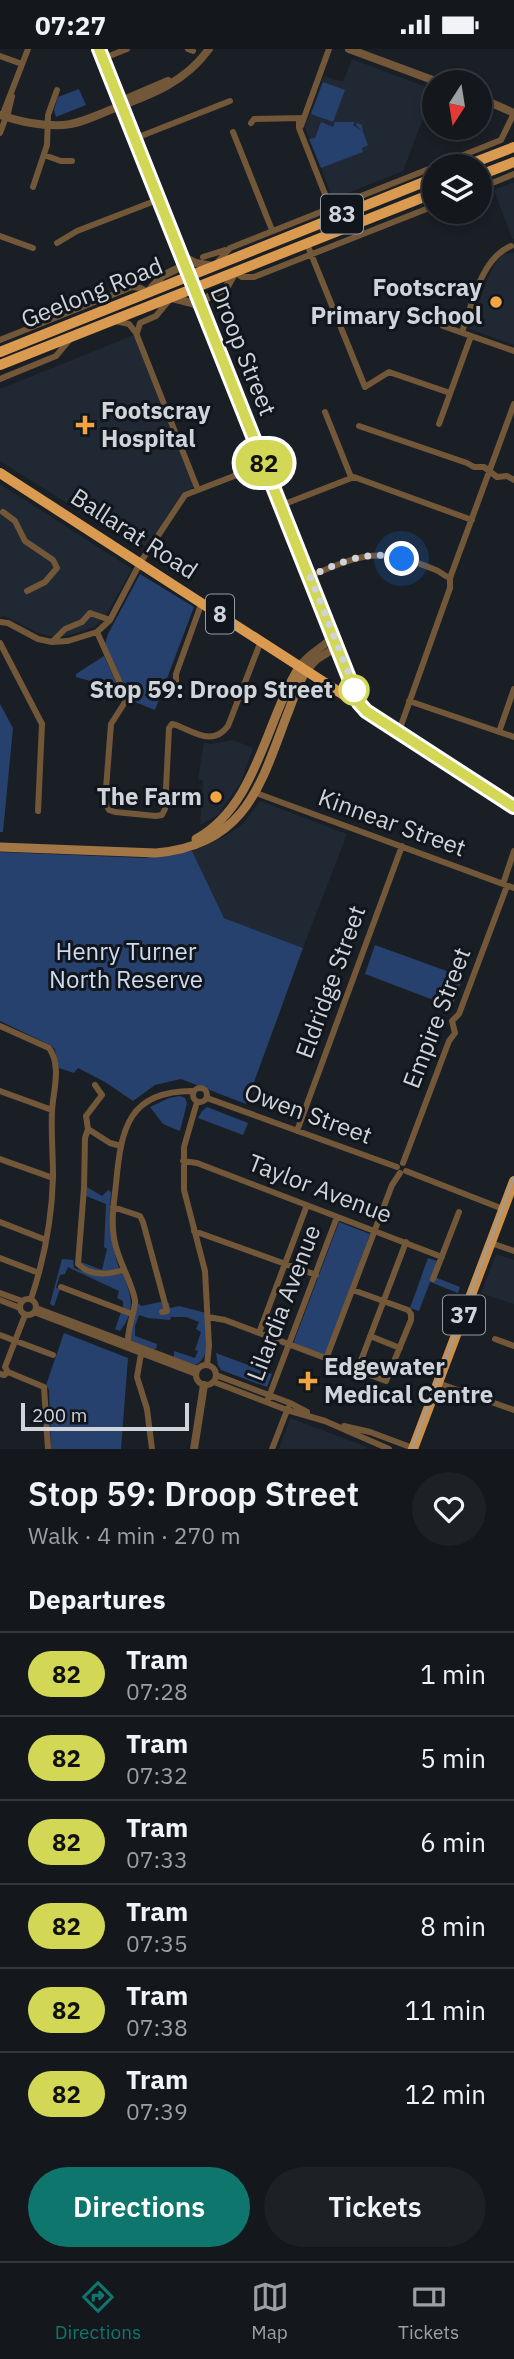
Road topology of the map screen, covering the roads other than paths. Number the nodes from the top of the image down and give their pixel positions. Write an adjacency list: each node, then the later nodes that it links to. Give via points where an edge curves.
1 (28, 49): 8 (street)
2 (127, 49): 6 (street)
3 (209, 49): 12 (street, via 190,70)
4 (329, 49): 16 (street)
5 (349, 49): 9 (street)
6 (103, 53): 12 (street, Droop Street)
7 (0, 56): 8 (street)
8 (22, 64): 15 (street)
9 (422, 76)
10 (57, 90): 18 (street)
11 (230, 101): 21 (street)
12 (122, 103): 18 (street, via 74,123); 21 (street, Droop Street)
13 (492, 103): 14 (street)
14 (512, 111): 23 (street, via 501,140)
15 (3, 115): 18 (street, via 26,124); 20 (street)
16 (301, 118): 17 (street); 38 (street, via 299,129)
17 (252, 121)
18 (49, 125): 24 (street)
19 (233, 132): 40 (street)
20 (0, 133)
21 (136, 138): 35 (street, Droop Street)
22 (509, 149): 25 (highway); 27 (street)
23 (470, 154)
24 (44, 155): 26 (street); 33 (street)
25 (492, 156)
26 (72, 161)
27 (512, 163): 28 (highway); 30 (street)
28 (492, 170)
29 (422, 175): 38 (street)
30 (511, 175): 32 (street)
31 (422, 183): 38 (highway, Geelong Road / 83)
32 (492, 183)
33 (33, 187)
34 (422, 197): 43 (highway, Geelong Road / 83)
35 (160, 198): 42 (street); 50 (street, Droop Street)
36 (422, 199): 39 (street)
37 (422, 211): 39 (street)
38 (332, 213): 40 (street); 47 (highway, Geelong Road / 83)
39 (412, 215): 48 (street)
40 (272, 230): 46 (street)
41 (0, 236): 45 (street)
42 (57, 243)
43 (307, 244): 48 (street); 51 (highway, Geelong Road / 83)
44 (511, 246): 61 (street, via 500,250 488,268)
45 (33, 248)
46 (230, 248): 49 (street); 52 (street)
47 (251, 251): 51 (highway, via 248,259); 52 (highway, Geelong Road / 83)
48 (312, 255): 53 (street, via 251,278); 70 (street, via 365,387 389,372)
49 (203, 257)
50 (184, 260): 52 (street); 54 (street, Droop Street); 56 (street)
51 (267, 260): 53 (highway, Geelong Road / 83)
52 (213, 267): 54 (highway, Geelong Road / 83)
53 (236, 272): 55 (highway, Geelong Road / 83); 58 (street, via 226,288)
54 (191, 276): 55 (highway, Droop Street); 56 (highway, Geelong Road / 83)
55 (196, 288): 57 (highway, Geelong Road / 83); 58 (street, Droop Street)
56 (148, 292): 65 (street, via 132,287); 67 (highway, Geelong Road / 83)
57 (172, 298): 58 (street); 59 (highway, Geelong Road / 83); 62 (street, via 156,316 138,325)
58 (203, 305): 75 (street, Droop Street)
59 (112, 321): 62 (street, via 128,324); 64 (highway, Geelong Road / 83)
60 (443, 326): 61 (street)
61 (462, 332): 63 (street)
62 (137, 335): 80 (street)
63 (471, 335): 66 (street); 70 (street)
64 (72, 337): 68 (highway, Geelong Road / 83); 69 (street, via 54,357)
65 (0, 340)
66 (514, 351)
67 (0, 352)
68 (0, 365)
69 (0, 379)
70 (450, 393): 73 (street)
71 (514, 404): 77 (street)
72 (325, 412): 78 (street)
73 (439, 424)
74 (359, 426): 77 (street)
75 (265, 464): 80 (street); 81 (street, Droop Street)
76 (0, 470): 84 (highway, Ballarat Road / 8)
77 (490, 471): 79 (street); 83 (street)
78 (351, 477): 81 (street); 83 (street)
79 (514, 480)
80 (198, 489): 84 (street, via 185,495)
81 (282, 505): 85 (street, Droop Street)
82 (3, 512): 87 (street, via 15,521 25,541 53,560 57,568 45,582)
83 (472, 520): 86 (street)
84 (140, 563): 88 (highway, Ballarat Road / 8); 89 (street)
85 (310, 576): 86 (street, via 354,558 379,554); 92 (street, Droop Street)
86 (450, 578): 100 (street)
87 (27, 591)
88 (202, 603): 93 (highway, Ballarat Road / 8); 98 (street)
89 (110, 620): 91 (street); 94 (street, via 90,613)
90 (0, 622): 94 (street)
91 (97, 632): 93 (street, via 127,699 111,724 105,802 109,810 129,814 162,815 169,728 172,724 213,738 222,734); 94 (street)
92 (334, 636): 96 (street, Droop Street); 97 (street, via 308,656)
93 (261, 641): 97 (highway, Ballarat Road / 8)
94 (52, 642)
95 (0, 643): 112 (street, via 42,724)
96 (338, 646): 97 (street); 101 (street, Droop Street)
97 (303, 669): 101 (highway, Ballarat Road / 8); 102 (main road); 103 (main road)
98 (176, 684)
99 (514, 689): 105 (street)
100 (409, 701): 104 (street); 105 (street)
101 (362, 707): 104 (highway, Ballarat Road / 8)
102 (272, 722): 103 (main road); 107 (main road)
103 (283, 726): 108 (main road)
104 (399, 731): 111 (highway, Ballarat Road / 8)
105 (499, 732): 106 (street)
106 (514, 737)
107 (262, 745): 108 (main road); 109 (main road)
108 (274, 750): 110 (main road)
109 (245, 789): 110 (main road); 116 (main road, via 223,819 200,837 170,848)
110 (256, 793): 113 (street, Kinnear Street); 116 (main road, via 235,820 205,840 168,852)
111 (514, 805)
112 (38, 811)
113 (402, 846): 117 (street, Kinnear Street); 126 (street, Eldridge Street)
114 (0, 847): 116 (main road)
115 (514, 851): 117 (street, Empire Street)
116 (133, 852)
117 (508, 886): 130 (street, Empire Street, via 459,1014 452,1021 455,1033)
118 (0, 1026): 124 (street, via 52,1053)
119 (95, 1085): 125 (street, via 102,1095 86,1116)
120 (0, 1091): 124 (street)
121 (194, 1091): 122 (street, via 204,1089); 123 (street); 127 (street, via 164,1093 144,1103 124,1131)
122 (207, 1098): 123 (street); 126 (street, Owen Street)
123 (197, 1103): 129 (street)
124 (52, 1110): 131 (street)
125 (88, 1129): 127 (street); 148 (street, via 78,1264 98,1274)
126 (297, 1131): 130 (street, Owen Street)
127 (121, 1146): 134 (street)
128 (0, 1159): 131 (street)
129 (183, 1161): 133 (street, Taylor Avenue); 139 (street, via 184,1190)
130 (401, 1169): 135 (street, Owen Street); 140 (street, Empire Street)
131 (53, 1178): 141 (street)
132 (514, 1181): 135 (main road, 37)
133 (307, 1205): 137 (street, Taylor Avenue); 147 (street)
134 (113, 1207): 148 (street, via 114,1238); 160 (street, via 144,1222 167,1311)
135 (503, 1209): 143 (main road, 37)
136 (458, 1212): 145 (street)
137 (337, 1217): 140 (street, Taylor Avenue); 150 (street, Lilardia Avenue)
138 (0, 1222): 141 (street)
139 (194, 1231): 147 (street); 163 (street, via 205,1271)
140 (374, 1231): 142 (street, Taylor Avenue); 153 (street, Empire Street)
141 (46, 1240): 149 (street)
142 (406, 1242): 145 (street, Taylor Avenue); 157 (street)
143 (491, 1243): 144 (street); 182 (main road, 37)
144 (514, 1251)
145 (442, 1257): 151 (street)
146 (0, 1258): 149 (street)
147 (285, 1263): 150 (street); 164 (street)
148 (123, 1270): 162 (street, via 135,1300)
149 (39, 1273): 155 (street)
150 (316, 1275): 171 (street, Lilardia Avenue)
151 (433, 1279)
152 (61, 1287): 162 (street)
153 (353, 1290): 157 (street); 176 (street, Empire Street)
154 (0, 1293): 158 (street)
155 (31, 1299): 158 (street); 159 (street)
156 (0, 1300): 158 (street)
157 (383, 1301): 166 (street); 173 (street, via 411,1314)
158 (21, 1305): 161 (street)
159 (35, 1310): 161 (street); 167 (street); 174 (street)
160 (162, 1312)
161 (26, 1315): 169 (street)
162 (131, 1317): 167 (street); 170 (street)
163 (208, 1317): 164 (street); 177 (street)
164 (259, 1333): 171 (street)
165 (0, 1335): 169 (street)
166 (370, 1336): 173 (street); 178 (street)
167 (117, 1338): 170 (street)
168 (495, 1339): 172 (street)
169 (15, 1341): 175 (street); 180 (street)
170 (128, 1342): 179 (street)
171 (290, 1345): 176 (street); 184 (street, Lilardia Avenue)
172 (514, 1346)
173 (400, 1348): 178 (street, via 386,1381)
174 (141, 1354): 179 (street); 190 (street, via 137,1377)
175 (53, 1355)
176 (326, 1359): 178 (street)
177 (207, 1365): 179 (street); 181 (street, via 213,1368)
178 (357, 1371)
179 (197, 1372): 183 (street)
180 (3, 1373): 189 (street, via 44,1388)
181 (215, 1378): 183 (street); 184 (street)
182 (438, 1383): 186 (street); 188 (main road, 37)
183 (204, 1385): 191 (street)
184 (269, 1399): 185 (street)
185 (288, 1406): 187 (street); 192 (street)
186 (514, 1410)
187 (332, 1424): 188 (street); 193 (street)
188 (414, 1448)
189 (48, 1449)
190 (152, 1449)
191 (194, 1449)
192 (272, 1449)
193 (389, 1449)

